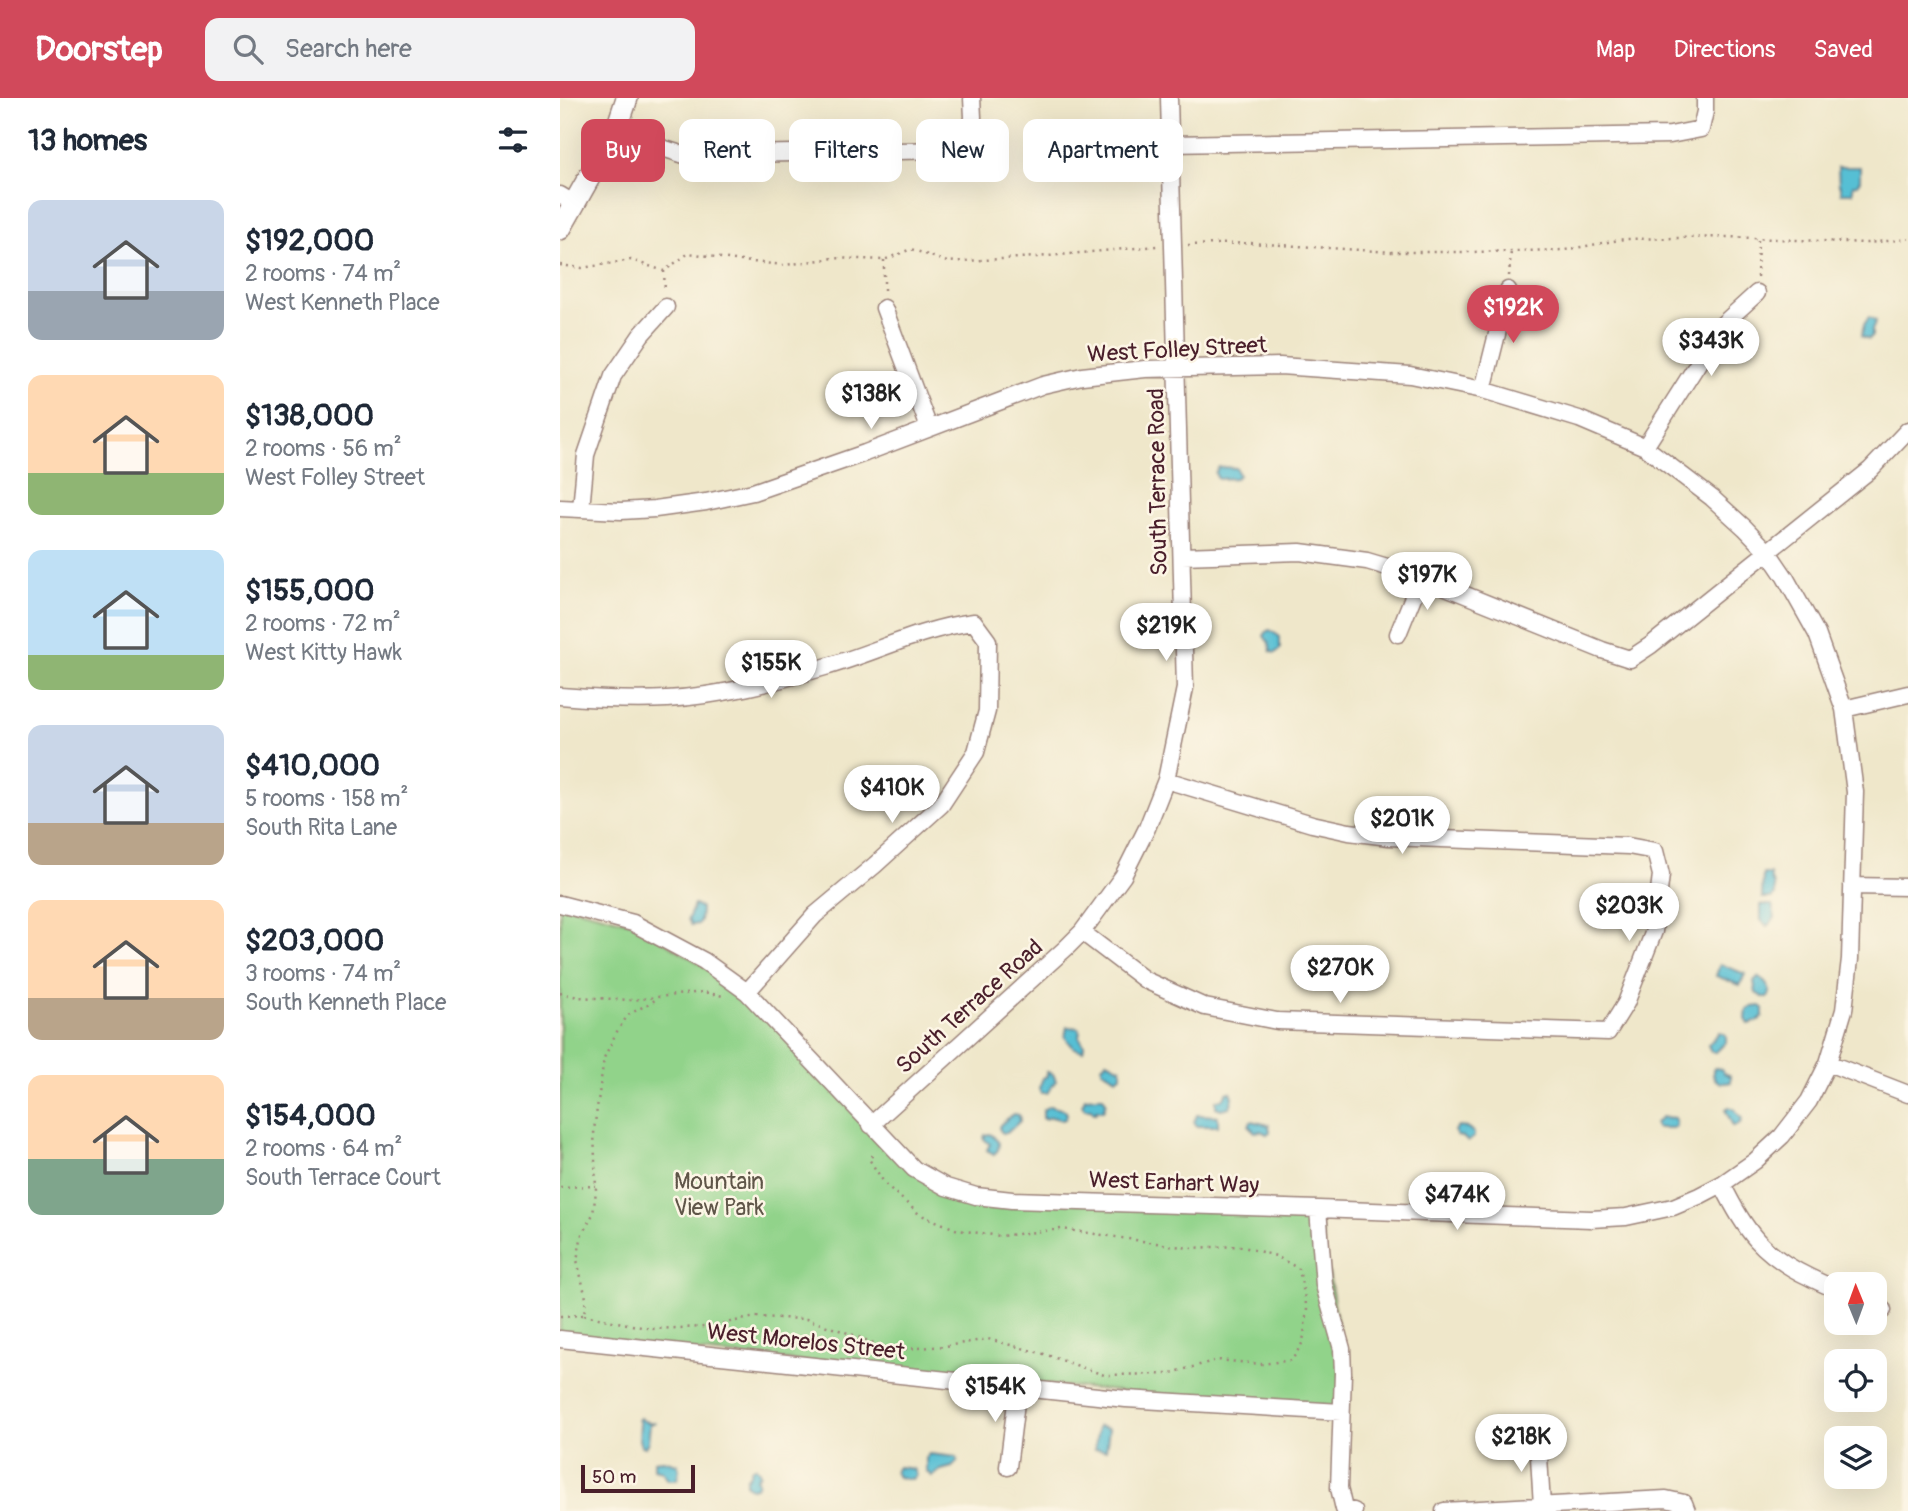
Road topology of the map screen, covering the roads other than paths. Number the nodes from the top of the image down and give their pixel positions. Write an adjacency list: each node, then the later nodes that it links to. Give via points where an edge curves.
1 (627, 98): 5 (street)
2 (972, 98): 8 (street, via 970,145 948,150 684,155)
3 (1169, 98): 6 (street, South Terrace Road)
4 (1705, 98): 7 (street, via 1701,129 1670,135)
5 (620, 119)
6 (1170, 119)
7 (1183, 144)
8 (665, 149)
9 (581, 180): 11 (street)
10 (1172, 182): 17 (street, South Terrace Road)
11 (568, 199): 12 (street)
12 (560, 229)
13 (1508, 290): 18 (street)
14 (1757, 293): 21 (street, via 1723,324)
15 (666, 307): 23 (street, via 613,376 586,455)
16 (884, 308): 19 (street)
17 (1177, 369): 18 (street, West Folley Street, via 1337,369 1410,375); 19 (street, West Folley Street, via 1082,376); 25 (street, South Terrace Road)
18 (1483, 390): 21 (street, West Folley Street, via 1579,419)
19 (929, 428): 23 (street, West Folley Street, via 753,492 655,509)
20 (1908, 430): 24 (street, via 1870,470)
21 (1645, 447): 24 (street, West Folley Street, via 1712,498)
22 (560, 508): 23 (street, West Folley Street)
23 (581, 509)
24 (1768, 552): 26 (street, via 1630,659); 30 (street, West Earhart Way, via 1817,634)
25 (1182, 556): 26 (street, via 1300,552 1367,561); 31 (street, South Terrace Road, via 1185,688)
26 (1421, 577): 27 (street)
27 (1398, 634)
28 (1908, 694): 30 (street)
29 (560, 695): 36 (street, via 669,699 734,690 974,622 988,641 987,711 976,751 941,805 815,915)
30 (1844, 709): 32 (street, West Earhart Way, via 1855,792)
31 (1166, 780): 35 (street, South Terrace Road, via 1124,876); 35 (street, via 1312,824 1389,838 1628,846 1655,852 1661,874 1654,931 1626,1003 1608,1032 1277,1021 1205,1007 1145,980)
32 (1852, 886): 33 (street); 37 (street, West Earhart Way, via 1844,1010)
33 (1908, 887)
34 (560, 904): 36 (street, West Earhart Way, via 633,923 704,961)
35 (1082, 932): 39 (street, South Terrace Road)
36 (747, 992): 39 (street, West Earhart Way)
37 (1828, 1063): 38 (street); 40 (street, West Earhart Way, via 1809,1101 1782,1136)
38 (1908, 1094)
39 (871, 1125): 41 (street, West Earhart Way, via 914,1169 946,1187 976,1196)
40 (1722, 1184): 41 (street, West Earhart Way, via 1673,1207 1626,1217); 42 (street, via 1764,1250 1787,1267)
41 (1318, 1209): 45 (street, via 1324,1285 1342,1349)
42 (1824, 1284)
43 (560, 1339): 44 (street, West Morelos Street)
44 (1018, 1386): 45 (street, West Morelos Street, via 1126,1399); 47 (street)
45 (1341, 1412): 50 (street, via 1339,1488)
46 (1538, 1440): 48 (street)
47 (1008, 1467)
48 (1542, 1506): 49 (street, via 1666,1499); 51 (street)
49 (1685, 1507)
50 (1349, 1510)
51 (1444, 1511)

